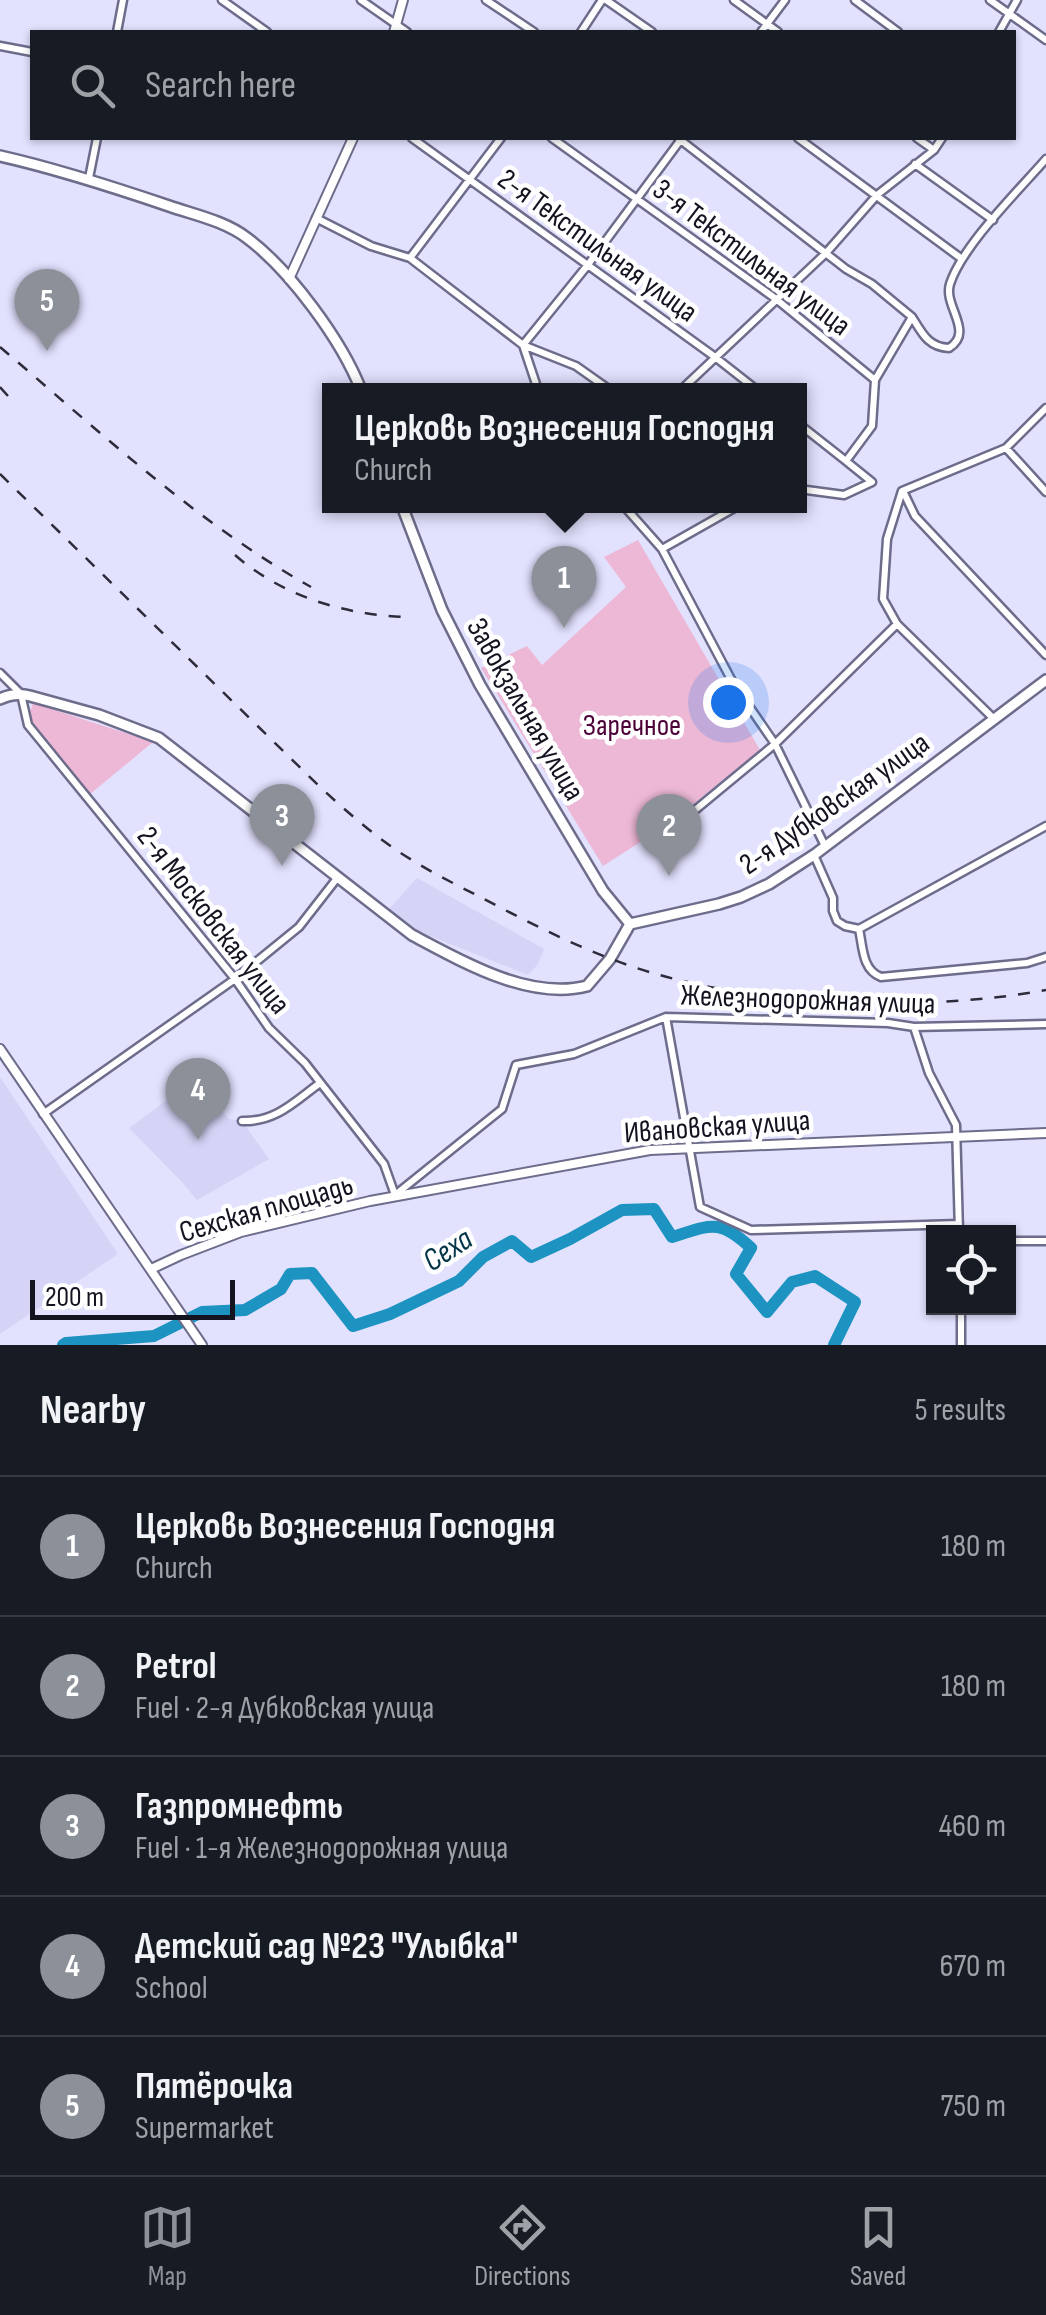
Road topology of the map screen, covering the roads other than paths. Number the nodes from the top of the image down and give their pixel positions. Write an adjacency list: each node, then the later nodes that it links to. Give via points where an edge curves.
1 (123, 0): 15 (street)
2 (222, 0): 16 (street)
3 (361, 0): 14 (street)
4 (402, 0): 14 (street)
5 (486, 0): 17 (street)
6 (604, 0): 18 (street); 19 (street)
7 (734, 0): 13 (street)
8 (785, 0): 13 (street)
9 (856, 0): 22 (street)
10 (990, 0): 12 (street)
11 (1017, 0): 12 (street)
12 (1008, 13): 23 (street); 24 (street)
13 (767, 24): 20 (street); 21 (street)
14 (395, 29)
15 (117, 30)
16 (265, 30)
17 (531, 30)
18 (582, 30)
19 (649, 30)
20 (762, 30)
21 (775, 30)
22 (895, 30)
23 (999, 30)
24 (1046, 40)
25 (0, 46): 26 (street)
26 (30, 52)
27 (97, 140): 41 (street)
28 (352, 140): 45 (street)
29 (415, 140): 42 (street, 2-я Текстильная улица)
30 (499, 140): 42 (street)
31 (555, 140): 44 (street, 3-я Текстильная улица)
32 (678, 140): 44 (street)
33 (682, 140): 47 (street)
34 (801, 140): 43 (street)
35 (920, 140): 37 (street)
36 (941, 140): 37 (street)
37 (934, 150): 40 (street)
38 (0, 156): 41 (main road)
39 (1046, 159): 46 (street)
40 (915, 164): 43 (street); 46 (street)
41 (90, 178): 51 (main road, via 225,225)
42 (468, 180): 48 (street); 50 (street, 2-я Текстильная улица)
43 (877, 195): 47 (street); 49 (street)
44 (636, 198): 50 (street); 52 (street, 3-я Текстильная улица)
45 (316, 218): 48 (street); 51 (street)
46 (993, 220): 49 (street)
47 (826, 253): 52 (street); 53 (street)
48 (410, 258): 54 (street)
49 (962, 259): 53 (street, via 949,291 959,324 956,343 932,345)
50 (586, 266): 54 (street); 55 (street, 2-я Текстильная улица)
51 (289, 279): 57 (main road)
52 (776, 299): 55 (street); 56 (street, 3-я Текстильная улица)
53 (912, 316): 56 (street)
54 (523, 345): 58 (street); 59 (street)
55 (715, 358): 60 (street); 61 (street, 2-я Текстильная улица)
56 (875, 380): 65 (street, via 872,426)
57 (357, 383)
58 (536, 383)
59 (600, 383)
60 (688, 383)
61 (748, 383)
62 (1046, 408): 64 (street)
63 (807, 430): 65 (street)
64 (1006, 448): 67 (street); 68 (street)
65 (846, 461): 66 (street, via 872,482 844,495)
66 (807, 490)
67 (902, 491): 73 (street, via 887,539 883,599); 74 (street, via 915,516)
68 (1046, 492)
69 (405, 513): 86 (main road, Завокзальная улица, via 480,685 602,890)
70 (630, 513): 72 (street)
71 (726, 513): 72 (street)
72 (662, 549): 80 (street, via 733,683)
73 (897, 624): 79 (street); 80 (street)
74 (1046, 654)
75 (0, 673): 77 (street, 2-я Московская улица)
76 (1046, 680): 79 (main road, 2-я Дубковская улица)
77 (20, 694): 78 (main road); 85 (main road, via 160,738); 89 (street, 2-я Московская улица, via 28,725)
78 (0, 699)
79 (994, 719): 83 (main road, 2-я Дубковская улица)
80 (775, 744): 81 (street); 83 (street)
81 (677, 825)
82 (1046, 826): 87 (street)
83 (825, 846): 84 (main road, 2-я Дубковская улица)
84 (814, 855): 86 (main road, 2-я Дубковская улица, via 742,898); 87 (street, via 837,920)
85 (338, 877): 86 (main road, via 441,951 554,991 587,986); 89 (street, via 298,927)
86 (630, 924)
87 (859, 929): 88 (street, via 867,967 881,977)
88 (1046, 957)
89 (235, 980): 94 (street, 2-я Московская улица); 95 (street)
90 (666, 1017): 92 (street, Железнодорожная улица); 99 (street); 100 (street, Железнодорожная улица, via 574,1054 516,1065 502,1110)
91 (1046, 1024): 92 (street, Железнодорожная улица)
92 (914, 1027): 98 (street)
93 (0, 1049): 95 (street)
94 (320, 1083): 96 (street, via 272,1118); 100 (street, 2-я Московская улица, via 384,1164)
95 (43, 1114): 105 (street)
96 (242, 1121)
97 (1046, 1133): 98 (street, Ивановская улица)
98 (957, 1135): 99 (street, Ивановская улица); 101 (street)
99 (689, 1146): 100 (street, Ивановская улица); 102 (street, via 700,1206 751,1230)
100 (395, 1195): 105 (street, Сехская площадь, via 241,1232)
101 (959, 1225)
102 (926, 1228)
103 (1016, 1241): 104 (street)
104 (1046, 1241)
105 (151, 1269): 107 (street)
106 (961, 1315): 108 (street)
107 (202, 1345)
108 (961, 1345)

